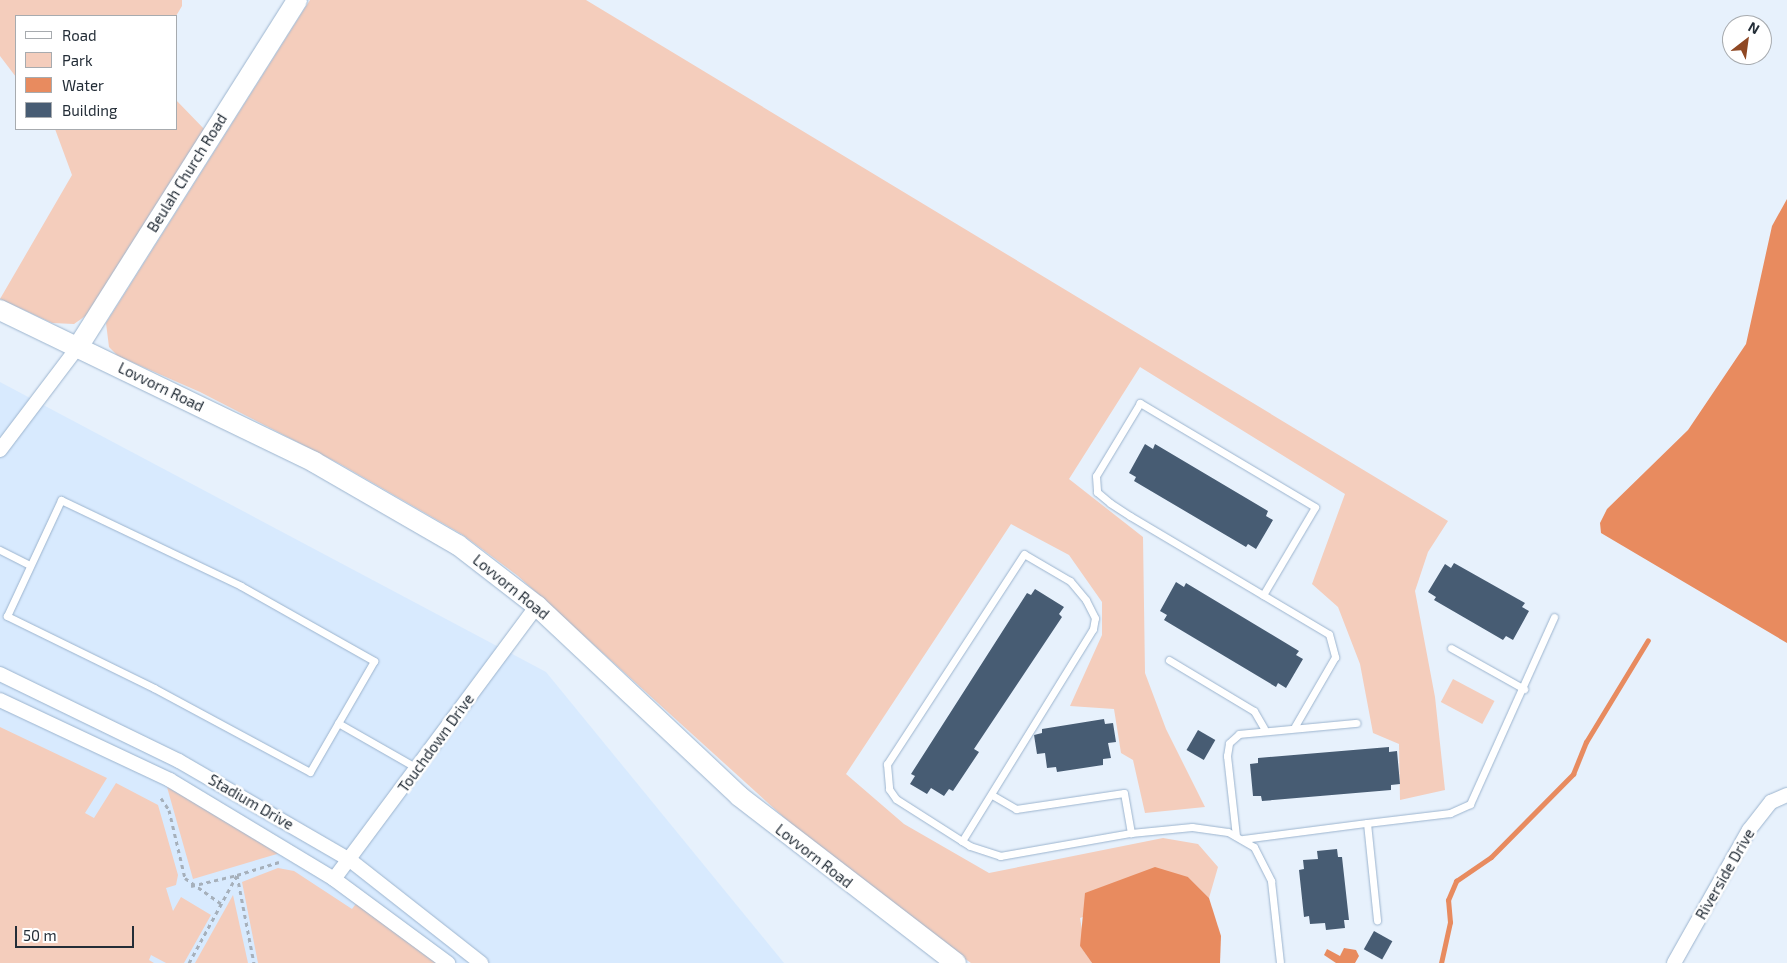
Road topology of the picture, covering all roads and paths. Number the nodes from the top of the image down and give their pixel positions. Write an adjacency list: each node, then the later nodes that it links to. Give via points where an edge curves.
1 (297, 0): 3 (street, Beulah Church Road)
2 (0, 310): 3 (street, Lovvorn Road)
3 (78, 347): 4 (street); 8 (street, Lovvorn Road, via 370,492 458,545)
4 (0, 450)
5 (0, 550): 6 (lane)
6 (29, 565): 16 (lane, via 7,616 154,688 310,772); 16 (lane, via 61,500 241,586 374,661)
7 (1263, 595): 7 (lane, via 1097,492 1096,476 1140,403 1315,507); 17 (lane, via 1329,634 1336,649)
8 (537, 606): 19 (street, Touchdown Drive); 38 (street, Lovvorn Road, via 739,796)
9 (1554, 617): 13 (lane)
10 (1451, 648): 13 (lane)
11 (1168, 660): 18 (lane, via 1254,711)
12 (0, 674): 28 (street, Stadium Drive, via 179,761)
13 (1524, 689): 23 (lane, via 1470,804 1450,813)
14 (0, 700): 30 (street, Stadium Drive, via 170,780)
15 (1356, 722): 17 (lane)
16 (338, 723): 19 (lane)
17 (1295, 726): 18 (lane)
18 (1264, 728): 25 (lane, via 1238,734 1229,743)
19 (417, 768): 28 (street, Touchdown Drive)
20 (992, 795): 24 (lane, via 1016,809 1124,793); 26 (lane); 26 (lane, via 1093,629 1094,618 1086,600 1070,582 1024,554 884,772 896,799)
21 (1787, 795): 40 (street, Riverside Drive, via 1771,802 1749,830)
22 (161, 798): 31 (path, via 169,810 185,878)
23 (1367, 823): 25 (lane); 33 (lane)
24 (1131, 833): 25 (lane, via 1192,827); 26 (lane, via 1000,856 984,854)
25 (1239, 838): 39 (lane, via 1259,854 1271,880)
26 (962, 841)
27 (285, 860): 29 (path)
28 (350, 860): 30 (street, Touchdown Drive); 37 (street, Stadium Drive)
29 (237, 875): 31 (path); 32 (path); 35 (path)
30 (334, 880): 36 (street, Stadium Drive)
31 (191, 886): 32 (path)
32 (223, 905): 34 (path)
33 (1377, 920)
34 (189, 963)
35 (254, 963)
36 (448, 963)
37 (480, 963)
38 (956, 963)
39 (1280, 963)
40 (1674, 963)

